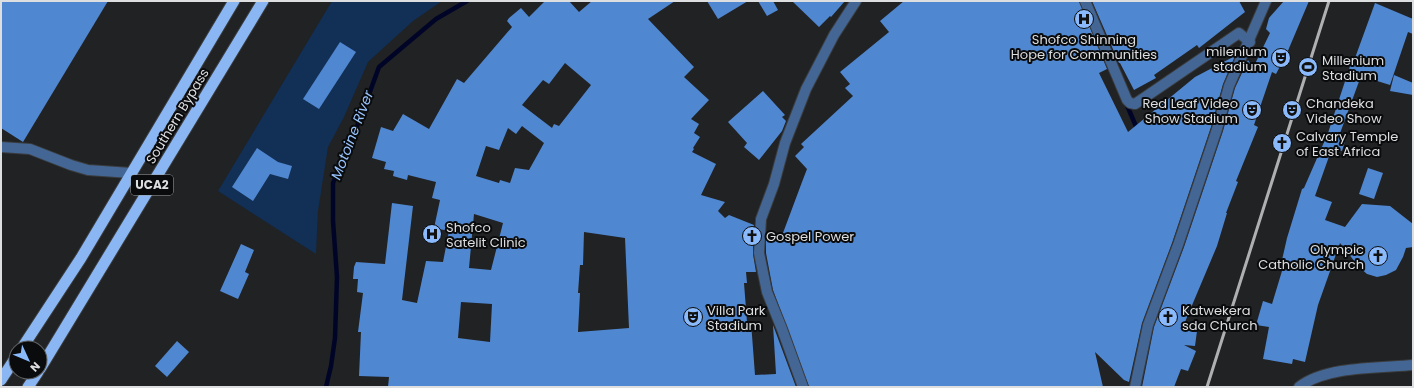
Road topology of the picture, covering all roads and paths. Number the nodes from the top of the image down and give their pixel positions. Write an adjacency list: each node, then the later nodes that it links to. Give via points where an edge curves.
1 (234, 1): 8 (highway, Southern Bypass / UCA2)
2 (263, 1): 10 (highway, Southern Bypass / UCA2)
3 (856, 1): 14 (street, via 834,35 806,89 785,143 761,219 759,253 767,292)
4 (1085, 1): 6 (street, via 1130,103 1136,104 1239,33)
5 (1266, 1): 6 (street)
6 (1250, 42): 15 (street, via 1229,86 1178,245 1148,324)
7 (1, 147): 8 (street, via 30,149 88,170)
8 (131, 173): 9 (highway, Southern Bypass / UCA2, via 81,258)
9 (27, 340)
10 (48, 356)
11 (1413, 365): 16 (street, via 1351,370 1316,377)
12 (8, 369): 13 (highway)
13 (1, 380)
14 (802, 387)
15 (1135, 387)
16 (1299, 387)

